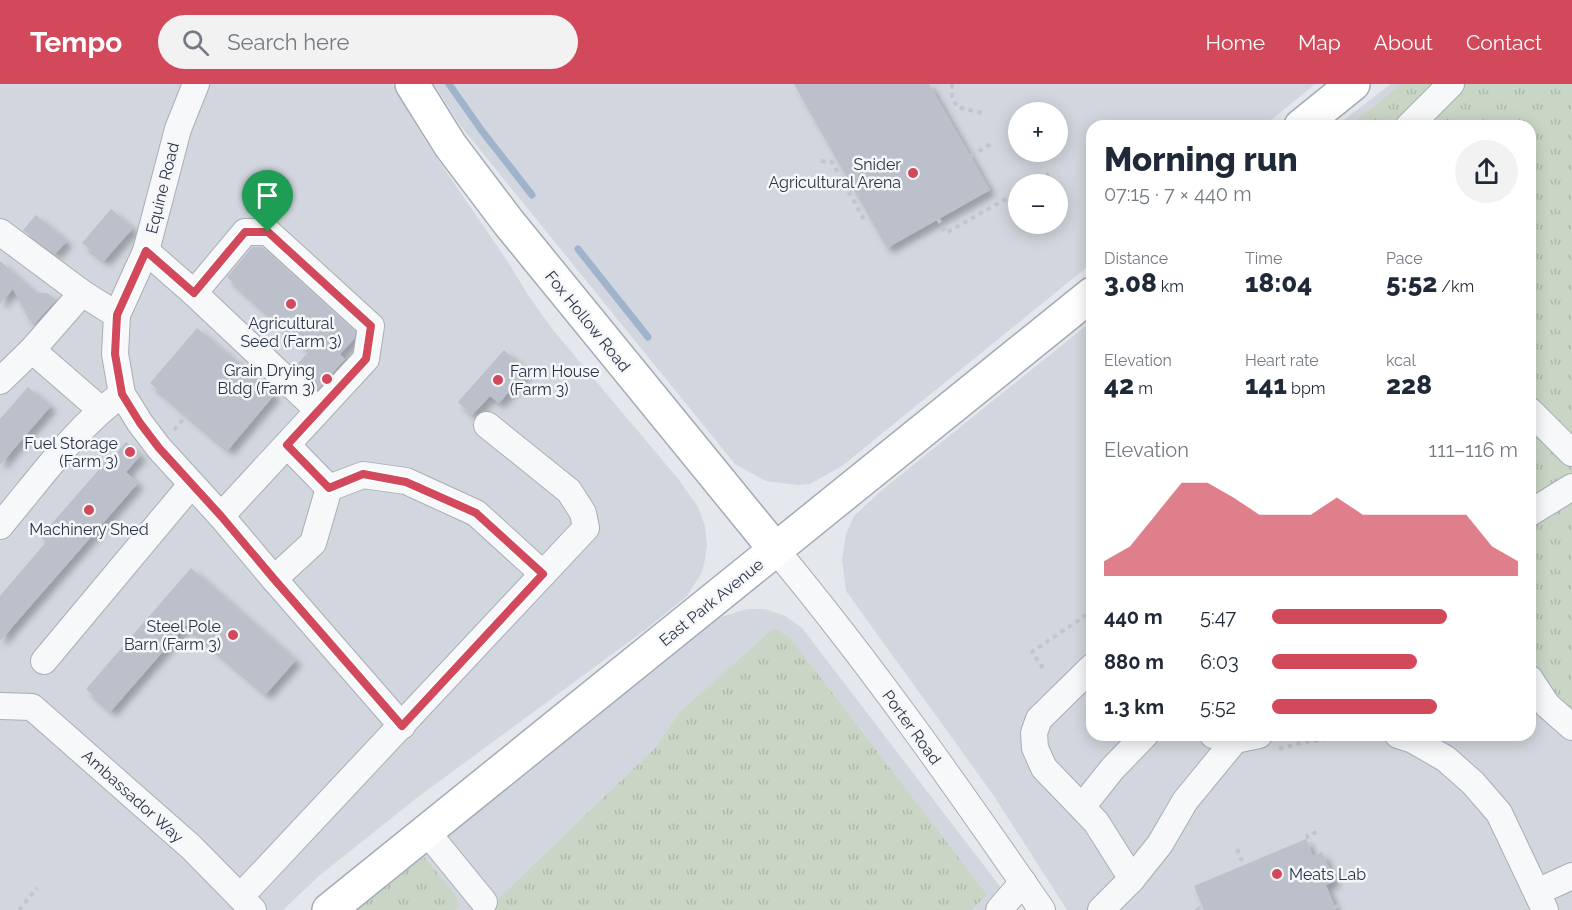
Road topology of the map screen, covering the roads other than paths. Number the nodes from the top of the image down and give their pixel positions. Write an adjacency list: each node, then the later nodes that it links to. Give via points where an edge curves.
1 (412, 84): 28 (main road, Fox Hollow Road, via 450,145 509,224)
2 (1353, 84): 5 (main road)
3 (1451, 84): 6 (street)
4 (193, 85): 8 (street, Equine Road)
5 (1308, 120)
6 (1415, 120)
7 (0, 232): 9 (street)
8 (146, 251): 10 (street); 12 (street, Equine Road)
9 (82, 293): 12 (street); 13 (street)
10 (194, 293): 17 (street); 17 (street, via 245,232 268,232 371,326 366,359)
11 (1086, 299): 28 (main road, East Park Avenue)
12 (117, 315): 15 (street, Equine Road, via 115,354)
13 (32, 350): 14 (street); 16 (street)
14 (0, 381)
15 (122, 394): 16 (street); 22 (street, Equine Road, via 146,432)
16 (101, 410): 27 (street)
17 (318, 410): 20 (street)
18 (1536, 417): 21 (street)
19 (487, 425): 29 (street, via 569,491 583,513 586,528)
20 (287, 445): 24 (street); 26 (street)
21 (1572, 453)
22 (191, 485): 26 (street, Equine Road); 31 (street)
23 (1572, 487): 25 (street)
24 (329, 488): 29 (street, via 363,474 406,482 476,513); 30 (street, via 313,543)
25 (1536, 509)
26 (221, 516): 30 (street, Equine Road)
27 (0, 526)
28 (776, 549): 41 (main road, East Park Avenue); 44 (street, Porter Road, via 870,669)
29 (543, 574): 35 (street)
30 (274, 579): 35 (street, Equine Road)
31 (44, 661)
32 (1086, 674): 40 (street, via 1039,719 1034,733 1035,748 1044,768)
33 (1536, 688): 36 (street, via 1547,705)
34 (0, 706): 47 (street, Ambassador Way, via 32,707 191,847)
35 (402, 726): 47 (street)
36 (1572, 727)
37 (1139, 741): 40 (street)
38 (1244, 741): 43 (street, via 1185,801 1160,844)
39 (1415, 741): 45 (street, via 1446,759 1499,813)
40 (1082, 807): 43 (street)
41 (426, 831): 46 (street); 48 (main road, East Park Avenue)
42 (1572, 876): 45 (street)
43 (1132, 879): 51 (street)
44 (1023, 882): 49 (street); 50 (street, Porter Road)
45 (1541, 901)
46 (484, 902)
47 (247, 903)
48 (329, 910)
49 (999, 910)
50 (1042, 910)
51 (1101, 910)

